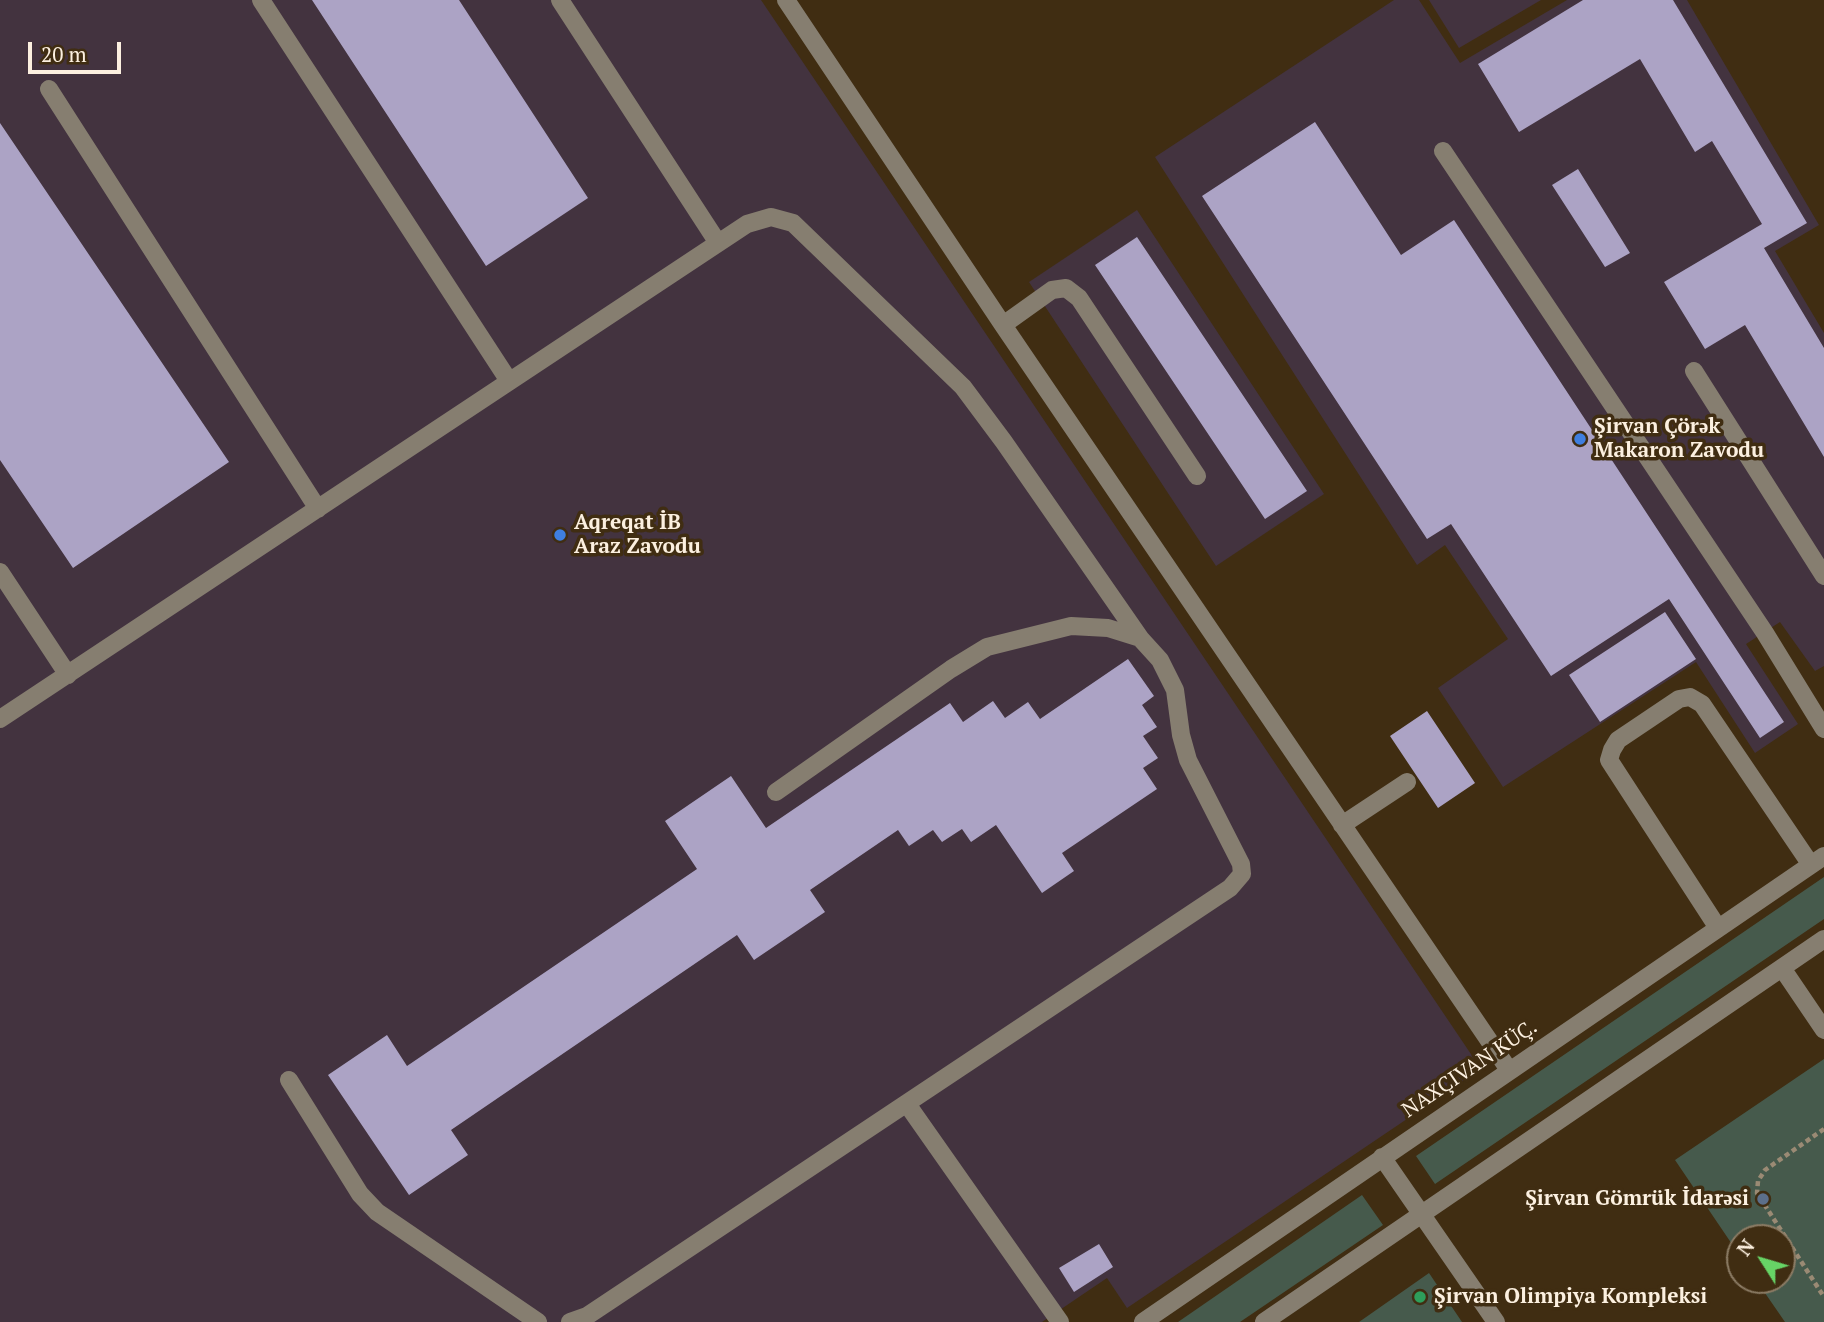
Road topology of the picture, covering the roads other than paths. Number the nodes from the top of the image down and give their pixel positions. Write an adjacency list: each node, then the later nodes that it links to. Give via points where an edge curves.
1 (261, 0): 9 (street)
2 (559, 0): 6 (street)
3 (786, 0): 7 (street)
4 (49, 89): 11 (street)
5 (1443, 151): 17 (street, via 1765,633)
6 (718, 243): 9 (street); 14 (street, via 747,224 771,217 793,223 963,387)
7 (1003, 326): 10 (street, via 1052,290 1066,288 1079,298); 20 (street)
8 (1694, 371): 13 (street)
9 (509, 381): 11 (street)
10 (1197, 476)
11 (318, 509): 15 (street)
12 (0, 572): 15 (street)
13 (1824, 576)
14 (1140, 638): 19 (street, via 1108,628 1070,626 986,647); 28 (street, via 1160,660 1175,690 1188,760 1242,874 1230,888)
15 (68, 674): 16 (street)
16 (0, 719)
17 (1824, 729)
18 (1407, 782): 20 (street)
19 (776, 792)
20 (1342, 825): 26 (street)
21 (1817, 861): 22 (street); 22 (street, via 1702,704 1690,697 1679,699 1619,740 1609,760)
22 (1718, 928): 26 (street)
23 (1824, 939): 24 (street)
24 (1782, 968): 25 (street); 30 (street)
25 (1824, 1030)
26 (1509, 1070): 29 (street)
27 (289, 1080): 31 (street, via 360,1194 377,1212)
28 (907, 1104): 32 (street, via 587,1317); 33 (street)
29 (1382, 1157): 30 (street); 34 (street)
30 (1422, 1214): 35 (street); 36 (street)
31 (538, 1322)
32 (570, 1322)
33 (1060, 1322)
34 (1143, 1322)
35 (1264, 1322)
36 (1496, 1322)

